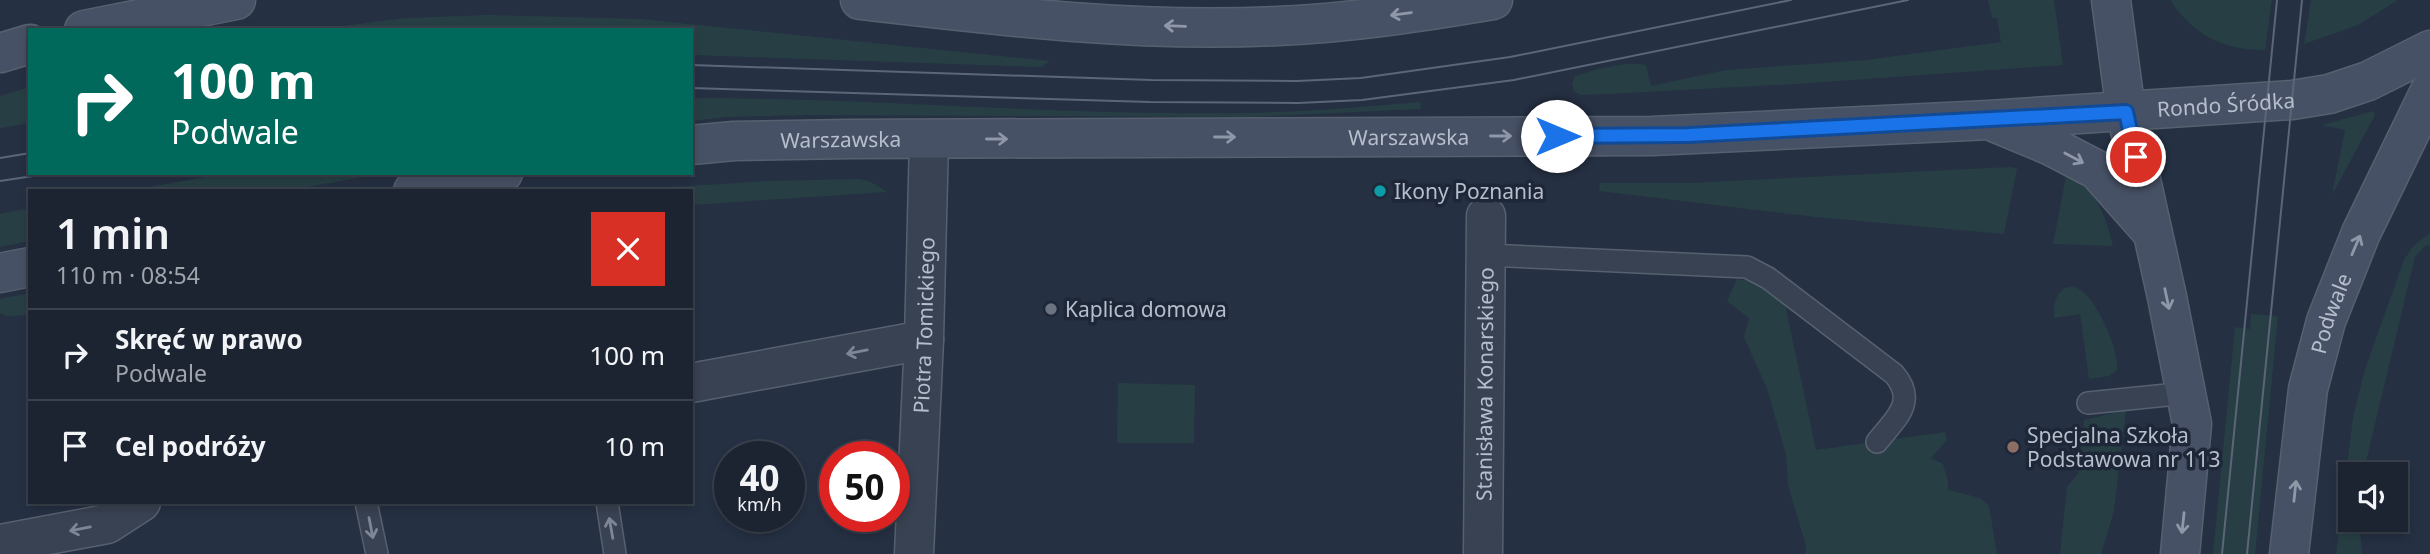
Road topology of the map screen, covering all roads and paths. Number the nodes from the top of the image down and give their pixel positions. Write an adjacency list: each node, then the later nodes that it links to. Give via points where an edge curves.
1 (236, 0): 7 (main road)
2 (860, 0): 6 (main road)
3 (983, 0): 6 (street)
4 (1493, 0): 6 (main road, one-way to 6, via 1366,19 1278,26)
5 (2111, 0): 12 (main road, Rondo Śródka)
6 (1053, 20)
7 (94, 28)
8 (28, 45): 10 (main road)
9 (2430, 50): 12 (main road, Rondo Śródka, via 2368,81 2329,94)
10 (0, 53)
11 (2430, 90): 37 (main road, Podwale, one-way to 11, via 2308,389 2326,321 2361,233)
12 (2126, 112): 13 (main road, Warszawska); 19 (main road)
13 (1989, 120): 14 (main road, Warszawska, one-way to 13, via 1653,136); 19 (main road, one-way to 19, via 2097,170)
14 (929, 139): 15 (main road, Warszawska); 23 (street, Piotra Tomickiego)
15 (693, 145)
16 (493, 175): 17 (main road)
17 (423, 189)
18 (1486, 216): 20 (street, Stanisława Konarskiego)
19 (2152, 232): 25 (main road, one-way to 25)
20 (1486, 255): 27 (lane, via 1747,267 1768,278 1901,382 1903,408); 35 (street, Stanisława Konarskiego)
21 (28, 267): 22 (main road)
22 (0, 273)
23 (924, 340): 24 (street, one-way to 24); 34 (street, Piotra Tomickiego)
24 (693, 383)
25 (2187, 393): 26 (lane); 36 (main road, one-way to 36, via 2192,442)
26 (2088, 403)
27 (1877, 442)
28 (138, 504): 31 (street, one-way to 31, via 107,524)
29 (366, 504): 32 (lane, one-way to 32)
30 (607, 504): 33 (lane, one-way to 30)
31 (0, 544)
32 (377, 554)
33 (615, 554)
34 (914, 554)
35 (1483, 554)
36 (2180, 554)
37 (2289, 554)

